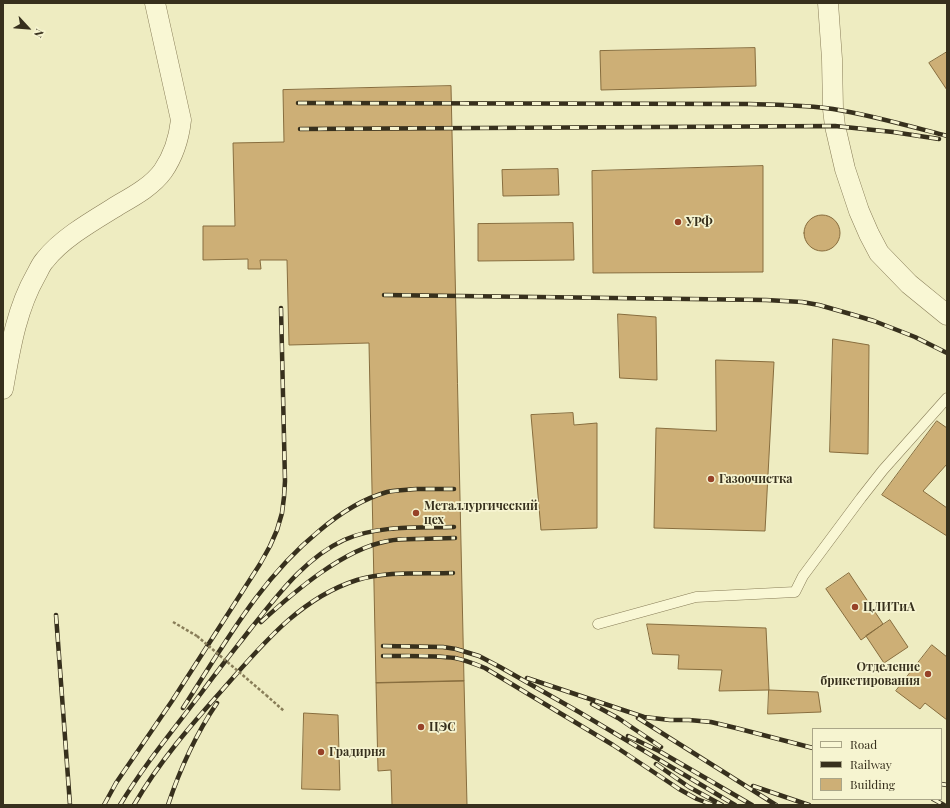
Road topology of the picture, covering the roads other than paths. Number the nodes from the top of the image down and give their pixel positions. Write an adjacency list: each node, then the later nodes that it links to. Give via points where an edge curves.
1 (155, 3): 4 (street, via 181,120 177,145 163,171 152,182 60,244 44,260 20,310)
2 (828, 3): 3 (street, via 835,126 859,211 868,234 880,252 909,284)
3 (947, 315)
4 (3, 389)
5 (947, 398): 6 (lane, via 861,498 802,576 795,592 696,597)
6 (598, 624)

